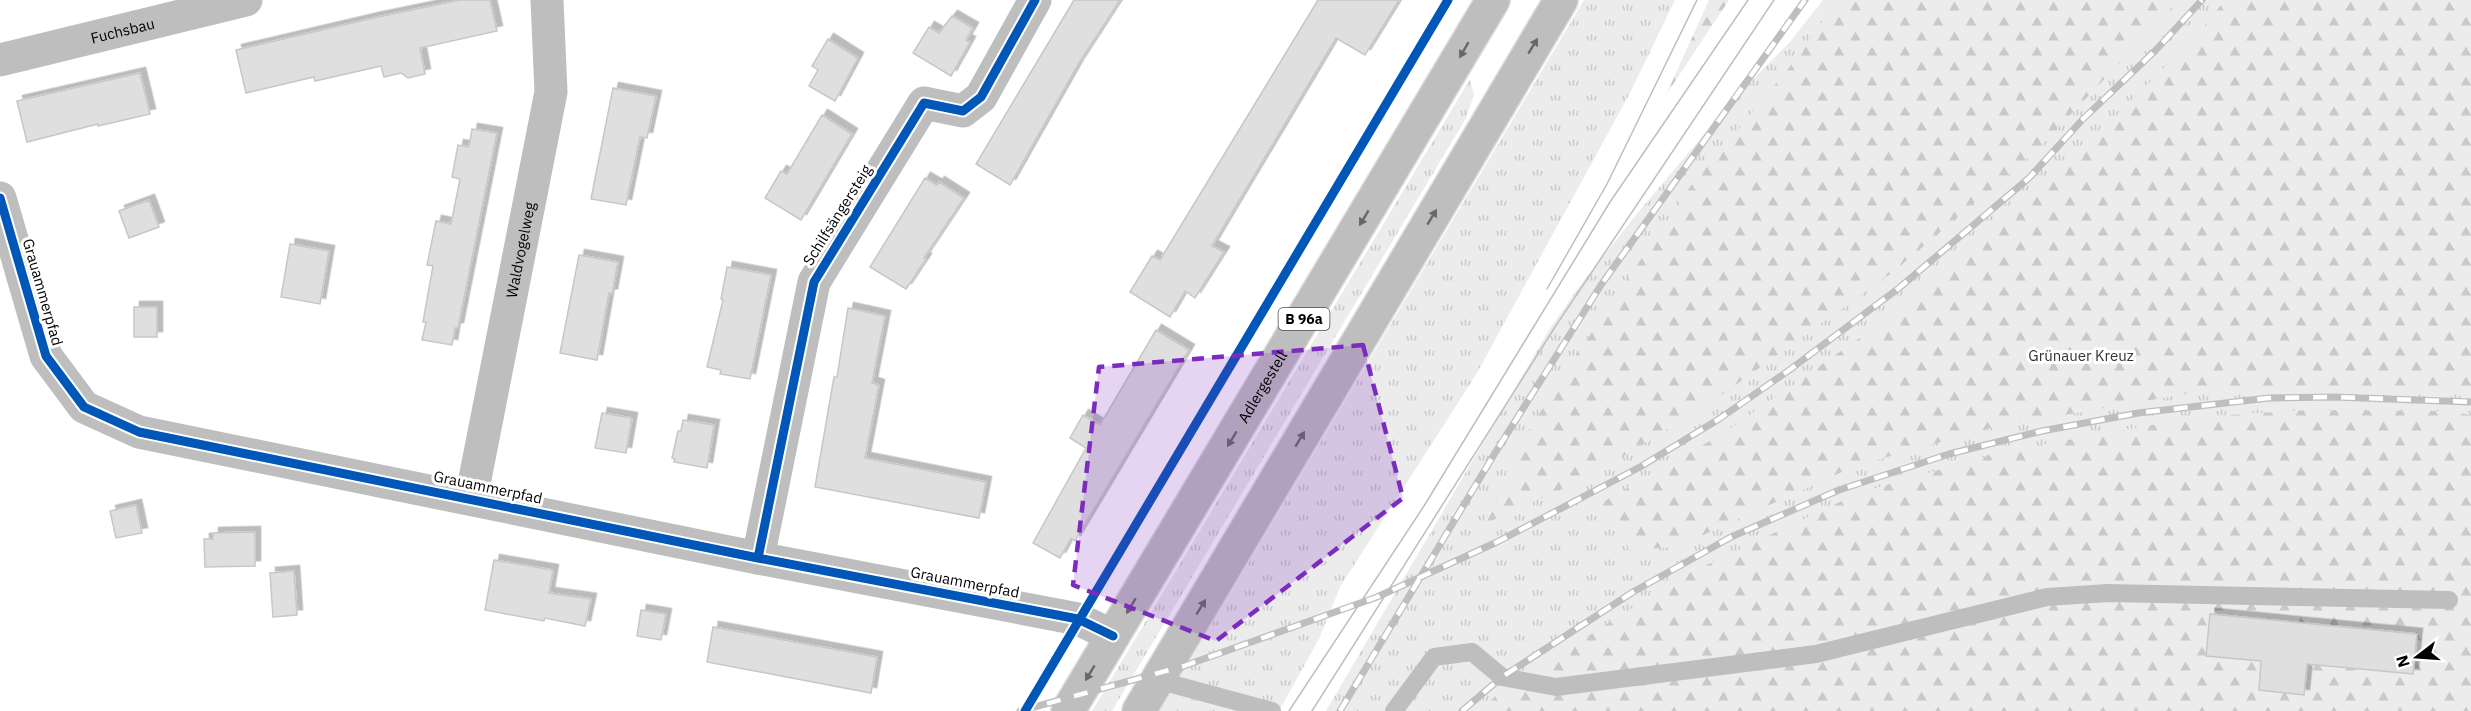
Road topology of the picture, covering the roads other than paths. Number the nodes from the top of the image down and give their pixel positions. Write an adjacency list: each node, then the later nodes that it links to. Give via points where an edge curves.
1 (246, 0): 6 (street, Fuchsbau)
2 (547, 0): 8 (street, Waldvogelweg, via 552,92)
3 (1035, 0): 9 (street, Schilfsängersteig, via 981,97 963,111 924,103 814,282)
4 (1493, 0): 11 (street, Adlergestell / B 96a, one-way to 11)
5 (1561, 0): 12 (street, one-way to 5)
6 (0, 60)
7 (0, 198): 8 (street, Grauammerpfad, via 46,356 84,407 138,432)
8 (471, 499): 9 (street, Grauammerpfad)
9 (758, 558): 11 (street, Grauammerpfad, via 1078,619)
10 (2449, 600): 16 (lane, via 2109,592 2047,597 1816,654 1556,687 1502,677 1472,652 1434,657)
11 (1113, 636): 13 (street, Adlergestell / B 96a, one-way to 13)
12 (1157, 680): 14 (street); 15 (lane)
13 (1068, 711)
14 (1138, 711)
15 (1272, 711)
16 (1394, 711)

